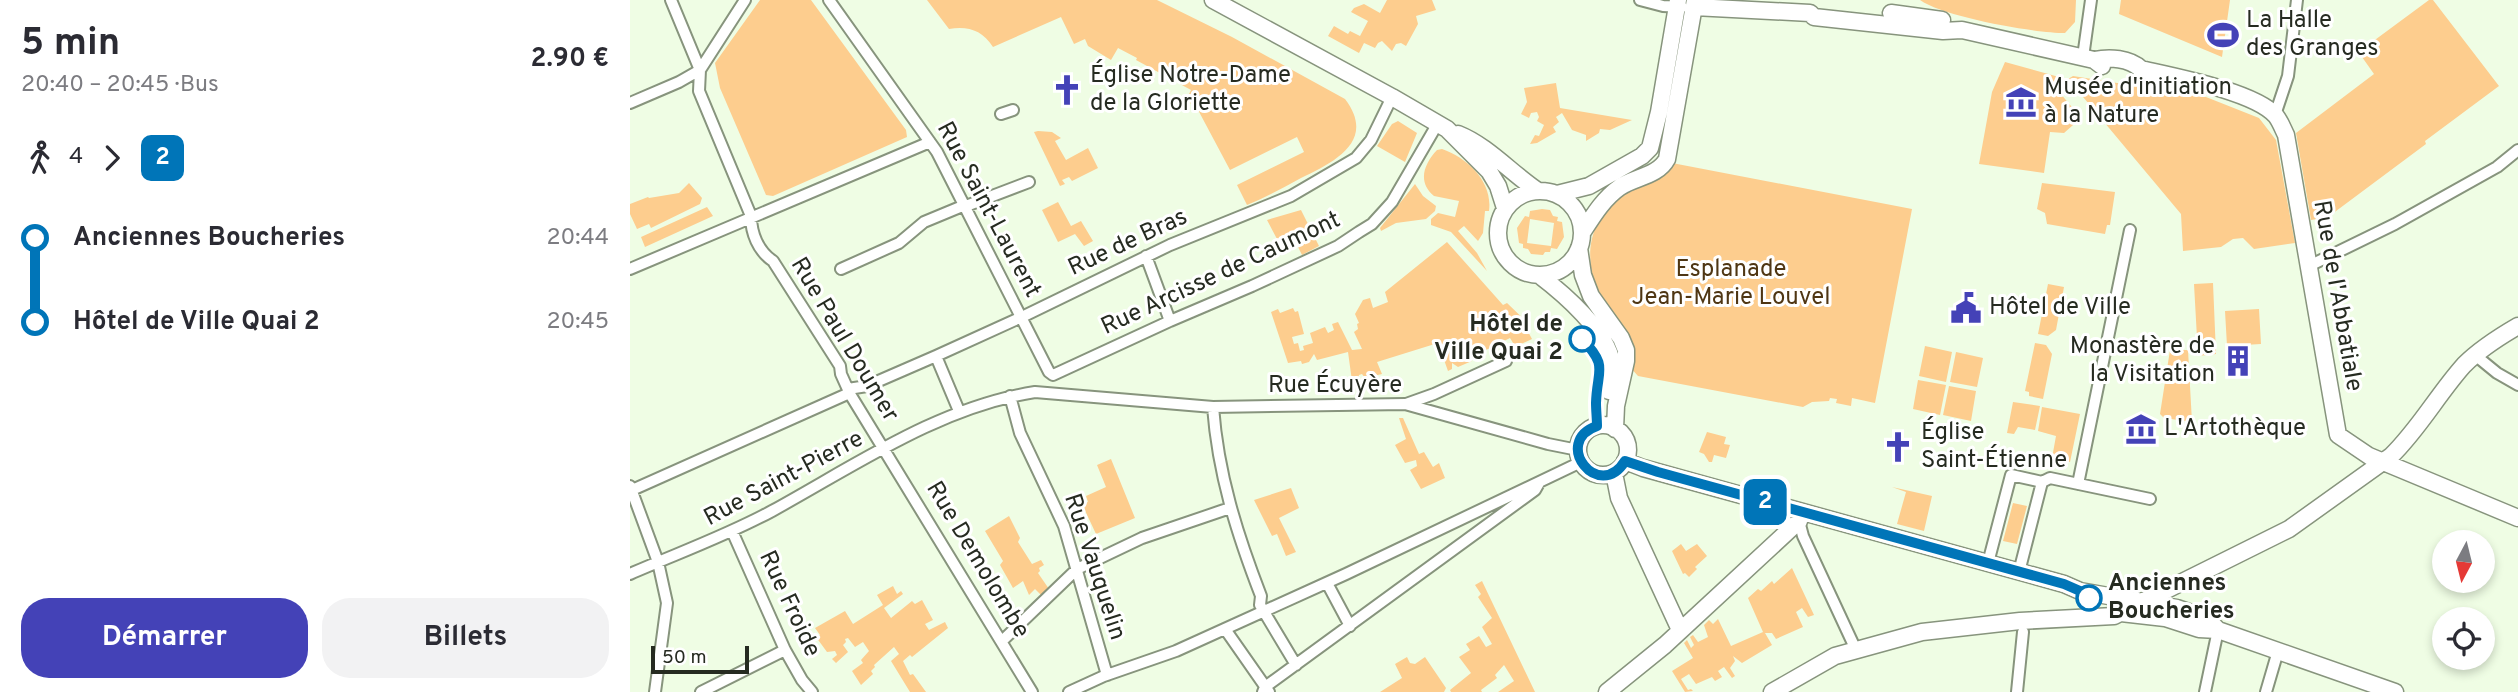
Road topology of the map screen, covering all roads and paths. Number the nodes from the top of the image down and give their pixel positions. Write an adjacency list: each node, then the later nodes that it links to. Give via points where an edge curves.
1 (671, 0): 10 (street, Rue Paul Doumer)
2 (745, 0): 10 (street)
3 (829, 0): 15 (street, Rue Saint-Laurent)
4 (1640, 0): 8 (street)
5 (2091, 0): 9 (street)
6 (2297, 0): 13 (street, via 2288,76)
7 (1222, 3): 11 (main road)
8 (1681, 4): 9 (main road, via 1810,13 1823,7 1915,16); 19 (main road, via 1650,148 1589,186); 24 (main road, via 1667,159 1659,169 1611,194 1597,209)
9 (2089, 59): 13 (main road, via 2135,64 2216,88 2254,101)
10 (701, 70): 12 (street); 22 (street, Rue Paul Doumer, via 699,91)
11 (1392, 97): 14 (main road); 25 (street, Rue de Bras, via 1371,140 1348,165 1290,196)
12 (630, 103)
13 (2275, 115): 26 (main road, Rue de l'Abbatiale, via 2286,135)
14 (1443, 126): 18 (main road, via 1476,143); 21 (main road, via 1489,171); 31 (street, Rue Arcisse de Caumont, via 1392,202 1372,223 1338,246)
15 (930, 142): 20 (street, Rue Saint-Laurent); 22 (street)
16 (2518, 149): 26 (street, via 2488,172)
17 (1030, 182): 20 (street)
18 (1538, 191): 19 (main road); 21 (main road, via 1521,195)
19 (1557, 194): 24 (main road, via 1575,210)
20 (965, 206): 28 (street, via 924,222 899,243); 30 (street, Rue Saint-Laurent)
21 (1505, 208): 29 (main road, via 1498,230 1503,253 1520,270)
22 (751, 216): 27 (street); 38 (street, Rue Paul Doumer, via 751,229 764,255 773,261 841,366)
23 (2130, 230): 51 (street)
24 (1581, 241): 29 (main road, via 1575,256 1562,268); 44 (main road, via 1583,275 1591,296 1626,350)
25 (1146, 256): 30 (street, Rue de Bras); 31 (street)
26 (2309, 267): 47 (main road, Rue de l'Abbatiale, via 2338,435)
27 (630, 269)
28 (841, 269)
29 (1539, 275): 44 (main road, via 1572,302 1609,351 1613,370 1605,406)
30 (1022, 317): 36 (street, Rue Saint-Laurent); 38 (street, Rue de Bras)
31 (1170, 321): 36 (street, Rue Arcisse de Caumont)
32 (2518, 326): 33 (main road)
33 (2475, 355): 37 (street); 47 (main road, via 2403,444)
34 (938, 361): 43 (street)
35 (1506, 361): 41 (street)
36 (1053, 375)
37 (2518, 385)
38 (847, 392): 45 (street, Rue Paul Doumer); 52 (street, Rue de Bras)
39 (1010, 396): 40 (street, Rue Saint-Pierre, via 1035,392); 43 (street, Rue Saint-Pierre); 62 (street, Rue Vauquelin, via 1020,433 1063,526)
40 (1087, 397): 42 (street, Rue Écuyère)
41 (1405, 404): 42 (street, Rue Écuyère); 46 (street, Rue Écuyère)
42 (1213, 407): 54 (street)
43 (959, 411): 45 (street, Rue Saint-Pierre)
44 (1611, 427): 46 (main road, via 1588,431 1581,439); 48 (main road, via 1626,440 1628,451)
45 (885, 449): 58 (street, Rue Saint-Pierre); 75 (street, Rue Demolombe)
46 (1580, 456): 48 (main road, via 1595,474); 49 (street)
47 (2382, 462): 56 (main road, Rue de l'Abbatiale); 66 (main road, via 2289,529)
48 (1620, 467): 55 (main road, via 1643,468); 72 (main road, via 1619,498)
49 (1541, 482): 57 (street); 59 (street)
50 (2042, 482): 51 (street, via 2050,478); 61 (street, via 2011,475); 63 (street)
51 (2078, 484): 53 (street)
52 (631, 488): 60 (street)
53 (2150, 499)
54 (1230, 508): 62 (street, via 1142,538); 67 (street)
55 (1800, 516): 61 (main road); 72 (main road); 77 (street, via 1803,536)
56 (2518, 518)
57 (1460, 519): 59 (street); 65 (street)
58 (732, 531): 60 (street, Rue Saint-Pierre); 76 (street, Rue Froide)
59 (1469, 538): 70 (street)
60 (658, 562): 64 (street, Rue Saint-Pierre); 82 (street, via 667,603)
61 (1988, 563): 63 (main road)
62 (1077, 569): 75 (street); 80 (street, Rue Vauquelin)
63 (2019, 572): 66 (main road, via 2080,591)
64 (630, 574)
65 (1327, 583): 67 (street); 70 (street)
66 (2143, 602): 68 (main road); 69 (main road); 73 (main road, via 2206,618)
67 (1263, 612): 71 (street); 79 (street)
68 (2122, 613): 69 (main road); 77 (main road, via 1930,630)
69 (2165, 618): 73 (main road)
70 (1350, 626): 79 (street)
71 (1225, 629): 80 (street); 81 (street)
72 (1680, 630): 87 (main road)
73 (2218, 630): 78 (main road); 90 (street)
74 (2023, 632): 89 (street)
75 (1002, 641): 85 (street, Rue Demolombe)
76 (785, 650): 83 (street); 84 (street, Rue Froide)
77 (1856, 650): 88 (main road, via 1835,656)
78 (2278, 651): 91 (street); 92 (main road)
79 (1296, 665): 81 (street)
80 (1107, 675): 86 (street)
81 (1266, 690)
82 (654, 692)
83 (701, 692)
84 (812, 692)
85 (1032, 692)
86 (1069, 692)
87 (1607, 692)
88 (1772, 692)
89 (2017, 692)
90 (2205, 692)
91 (2266, 692)
92 (2395, 692)

